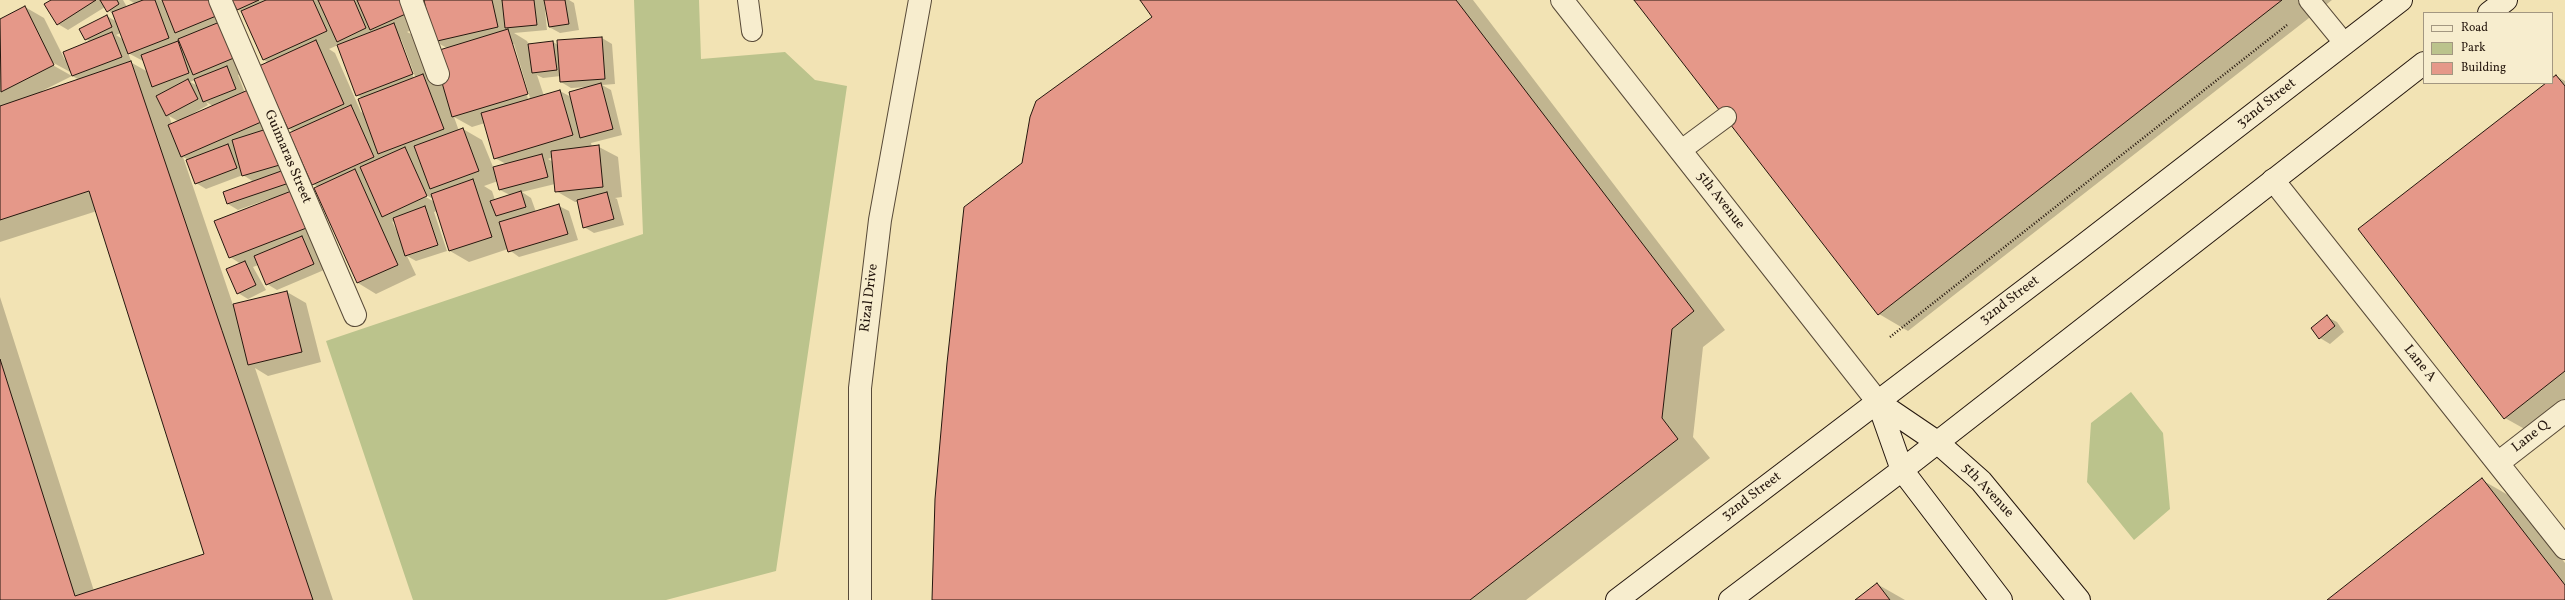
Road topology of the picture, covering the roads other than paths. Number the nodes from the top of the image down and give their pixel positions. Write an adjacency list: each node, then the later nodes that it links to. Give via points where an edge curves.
1 (220, 0): 17 (main road, Guimaras Street)
2 (411, 0): 13 (main road)
3 (748, 0): 10 (lane)
4 (920, 0): 24 (main road, Rizal Drive, via 880,220 860,388)
5 (1562, 0): 15 (main road, 5th Avenue)
6 (2401, 0): 11 (main road, 32nd Street)
7 (2506, 0): 9 (main road)
8 (2311, 2): 11 (lane)
9 (2490, 12)
10 (752, 31)
11 (2345, 44): 18 (main road, 32nd Street)
12 (2423, 64): 16 (main road)
13 (438, 74)
14 (1726, 117): 15 (lane)
15 (1680, 151): 18 (main road, 5th Avenue)
16 (2273, 180): 20 (main road); 21 (main road, Lane A)
17 (355, 315)
18 (1878, 402): 20 (main road, 5th Avenue); 22 (main road, 5th Avenue); 25 (main road, 32nd Street)
19 (2565, 411): 21 (main road, Lane Q)
20 (1938, 442): 22 (main road); 28 (main road, 5th Avenue, via 1985,486)
21 (2498, 463): 23 (main road, Lane A)
22 (1902, 470): 26 (main road); 27 (main road, 5th Avenue)
23 (2565, 548)
24 (860, 600)
25 (1617, 600)
26 (1730, 600)
27 (2001, 600)
28 (2079, 600)

